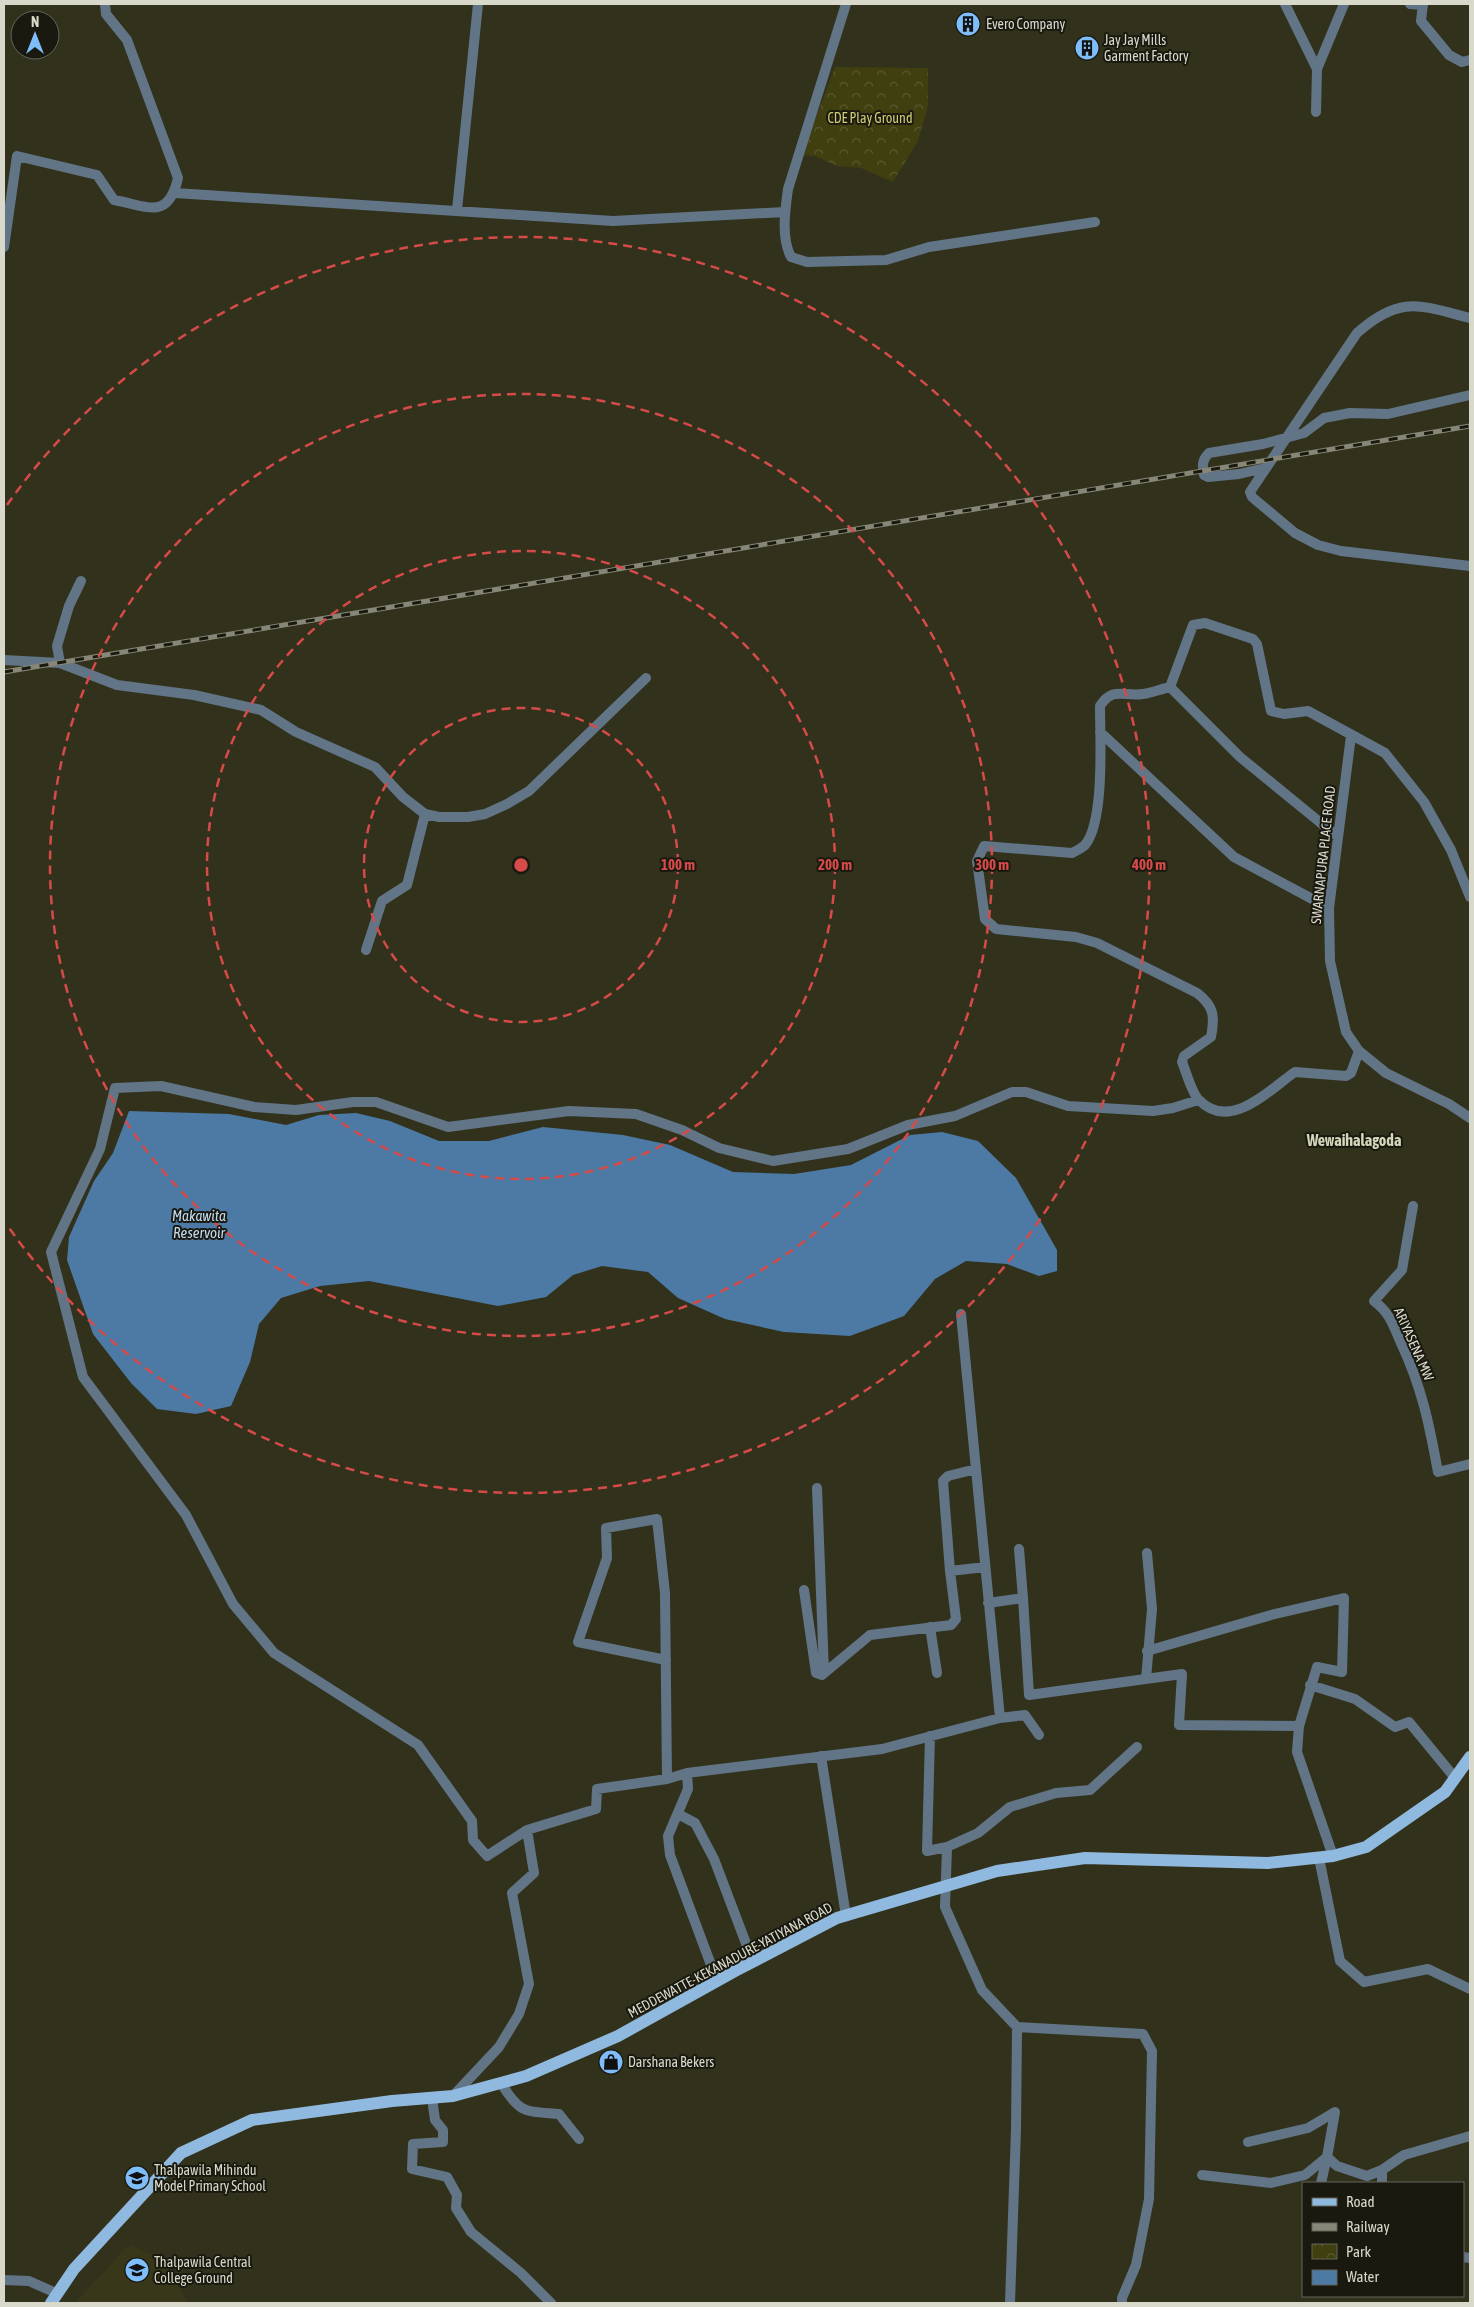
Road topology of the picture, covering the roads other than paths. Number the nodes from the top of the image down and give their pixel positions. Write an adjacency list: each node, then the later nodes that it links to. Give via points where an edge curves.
1 (106, 4): 11 (street, via 106,14 127,40 178,178)
2 (478, 4): 12 (street)
3 (846, 4): 13 (street, via 788,189)
4 (1285, 4): 9 (street)
5 (1344, 4): 9 (street)
6 (1410, 4): 7 (street)
7 (1423, 5): 8 (street, via 1421,21 1449,55 1462,62)
8 (1470, 60)
9 (1317, 69): 10 (street)
10 (1316, 112)
11 (175, 193): 12 (street); 15 (street, via 170,203 160,208 114,200 97,175 17,156)
12 (457, 210): 13 (street, via 613,221)
13 (785, 212): 14 (street, via 787,248 791,257 807,262 886,260 929,247)
14 (1096, 222)
15 (4, 247)
16 (1470, 318): 18 (street, via 1417,304 1378,316 1357,333)
17 (1470, 394): 18 (street, via 1388,414 1350,413 1324,418 1304,433)
18 (1285, 438): 19 (street); 19 (street, via 1214,451 1204,457 1202,465 1204,475 1208,477)
19 (1265, 468): 20 (street, via 1250,492 1252,497 1295,533 1318,545 1340,551)
20 (1470, 566)
21 (81, 581): 23 (street, via 69,606 57,646)
22 (4, 660): 23 (street)
23 (60, 663): 28 (street, via 117,685 194,695 261,710 296,732 375,767 403,797)
24 (646, 678): 28 (street, via 529,791 486,814 439,818)
25 (1170, 687): 26 (street, via 1142,694 1106,697 1100,706); 27 (street, via 1194,625 1205,623 1253,639 1257,644 1271,711 1284,714 1308,711); 29 (street, via 1240,757)
26 (1100, 732): 31 (street, via 1234,857); 34 (street, via 1099,795 1088,840 1072,853 984,846 977,861 985,919 996,929 1076,936 1097,943 1198,993 1209,1002 1214,1021 1211,1037 1184,1056 1182,1062)
27 (1351, 736): 29 (street, SWARNAPURA PLACE ROAD); 30 (street, via 1385,753 1424,802 1451,850)
28 (425, 814): 32 (street, via 407,885 382,901)
29 (1338, 837): 31 (street, SWARNAPURA PLACE ROAD)
30 (1470, 897)
31 (1329, 908): 33 (street, SWARNAPURA PLACE ROAD, via 1330,961 1346,1032)
32 (366, 950)
33 (1359, 1051): 34 (street, via 1351,1073 1346,1076 1295,1072 1244,1108 1229,1113 1214,1111); 35 (street, SWARNAPURA PLACE ROAD, via 1386,1073 1450,1104)
34 (1198, 1100): 66 (street, via 1153,1111 1068,1106 1026,1092 1012,1092 955,1116 908,1125 848,1149 773,1161 719,1148 682,1130 636,1114 569,1111 448,1127 376,1102 296,1110 254,1107 160,1086 115,1088 100,1150 51,1252 83,1377 186,1515 233,1604 274,1653 418,1745 472,1820 473,1840 487,1856)
35 (1470, 1118)
36 (1413, 1206): 38 (street, ARIYASENA MW, via 1402,1270 1374,1301 1386,1310 1416,1375 1438,1472)
37 (961, 1314): 39 (street)
38 (1470, 1464)
39 (976, 1469): 43 (street); 44 (street, via 948,1476 943,1481)
40 (817, 1488): 51 (street)
41 (1019, 1549): 46 (street)
42 (1147, 1553): 49 (street, via 1152,1609)
43 (985, 1567): 44 (street); 47 (street)
44 (950, 1571): 48 (street, via 956,1619 951,1625)
45 (804, 1590): 51 (street, via 816,1673 822,1675)
46 (1023, 1598): 47 (street); 53 (street, via 1029,1695)
47 (988, 1603): 55 (street)
48 (930, 1627): 51 (street, via 870,1635); 52 (street)
49 (1147, 1651): 53 (street); 54 (street, via 1271,1615 1344,1598 1342,1672 1317,1667)
50 (666, 1660): 64 (street, via 578,1642 607,1558 606,1528 657,1519 665,1593 666,1622)
51 (824, 1672)
52 (937, 1673)
53 (1146, 1678): 56 (street, via 1182,1674 1179,1724)
54 (1310, 1685): 56 (street); 63 (street, via 1356,1699 1395,1728 1409,1722)
55 (1000, 1718): 57 (street, via 1025,1715); 58 (street)
56 (1299, 1726): 68 (street, via 1297,1752)
57 (1039, 1735)
58 (930, 1736): 60 (street, via 882,1749); 67 (street, via 927,1851)
59 (1137, 1747): 67 (street, via 1090,1790 1056,1793 1010,1807 978,1832)
60 (821, 1756): 62 (street); 71 (street)
61 (1470, 1757): 63 (main road, MEDDEWATTE-KEKANADURE-YATIYANA ROAD)
62 (687, 1773): 64 (street); 65 (street, via 688,1789)
63 (1455, 1778): 68 (main road, MEDDEWATTE-KEKANADURE-YATIYANA ROAD, via 1445,1792 1366,1847)
64 (667, 1779): 66 (street, via 597,1789 596,1809)
65 (678, 1814): 72 (street, via 695,1823 714,1859 747,1946); 73 (street, via 668,1836 670,1855)
66 (527, 1830): 77 (street, via 534,1873 512,1892 529,1984 519,2014 499,2047)
67 (947, 1847): 70 (street)
68 (1333, 1856): 69 (main road, MEDDEWATTE-KEKANADURE-YATIYANA ROAD)
69 (1319, 1858): 70 (main road, MEDDEWATTE-KEKANADURE-YATIYANA ROAD, via 1268,1863 1085,1858 997,1871); 74 (street, via 1340,1962 1364,1982 1428,1970)
70 (946, 1886): 71 (main road, MEDDEWATTE-KEKANADURE-YATIYANA ROAD); 75 (street, via 945,1907 982,1990)
71 (846, 1916): 72 (main road, MEDDEWATTE-KEKANADURE-YATIYANA ROAD)
72 (734, 1971): 73 (main road, MEDDEWATTE-KEKANADURE-YATIYANA ROAD)
73 (717, 1981): 76 (main road, MEDDEWATTE-KEKANADURE-YATIYANA ROAD, via 618,2036 526,2076)
74 (1470, 1989)
75 (1018, 2027): 90 (street); 91 (street, via 1143,2034 1152,2050 1149,2199 1136,2265)
76 (501, 2083): 77 (main road, MEDDEWATTE-KEKANADURE-YATIYANA ROAD); 80 (street, via 514,2103 526,2111 559,2114)
77 (453, 2096): 78 (main road, MEDDEWATTE-KEKANADURE-YATIYANA ROAD)
78 (432, 2098): 88 (main road, MEDDEWATTE-KEKANADURE-YATIYANA ROAD, via 252,2120 181,2153 74,2269); 89 (street, via 435,2120 443,2130 443,2142 413,2144 412,2169 447,2177 457,2196 456,2208 471,2232 521,2273)
79 (1470, 2136): 83 (street, via 1404,2155)
80 (579, 2139)
81 (1248, 2142): 82 (street, via 1308,2128 1335,2112)
82 (1327, 2157): 83 (street, via 1337,2166 1367,2176); 84 (street, via 1305,2175 1271,2183); 85 (street)
83 (1382, 2170): 86 (street)
84 (1202, 2176)
85 (1321, 2182)
86 (1382, 2182)
87 (4, 2280): 88 (street, via 29,2281)
88 (53, 2298)
89 (551, 2303)
90 (1010, 2303)
91 (1122, 2303)

